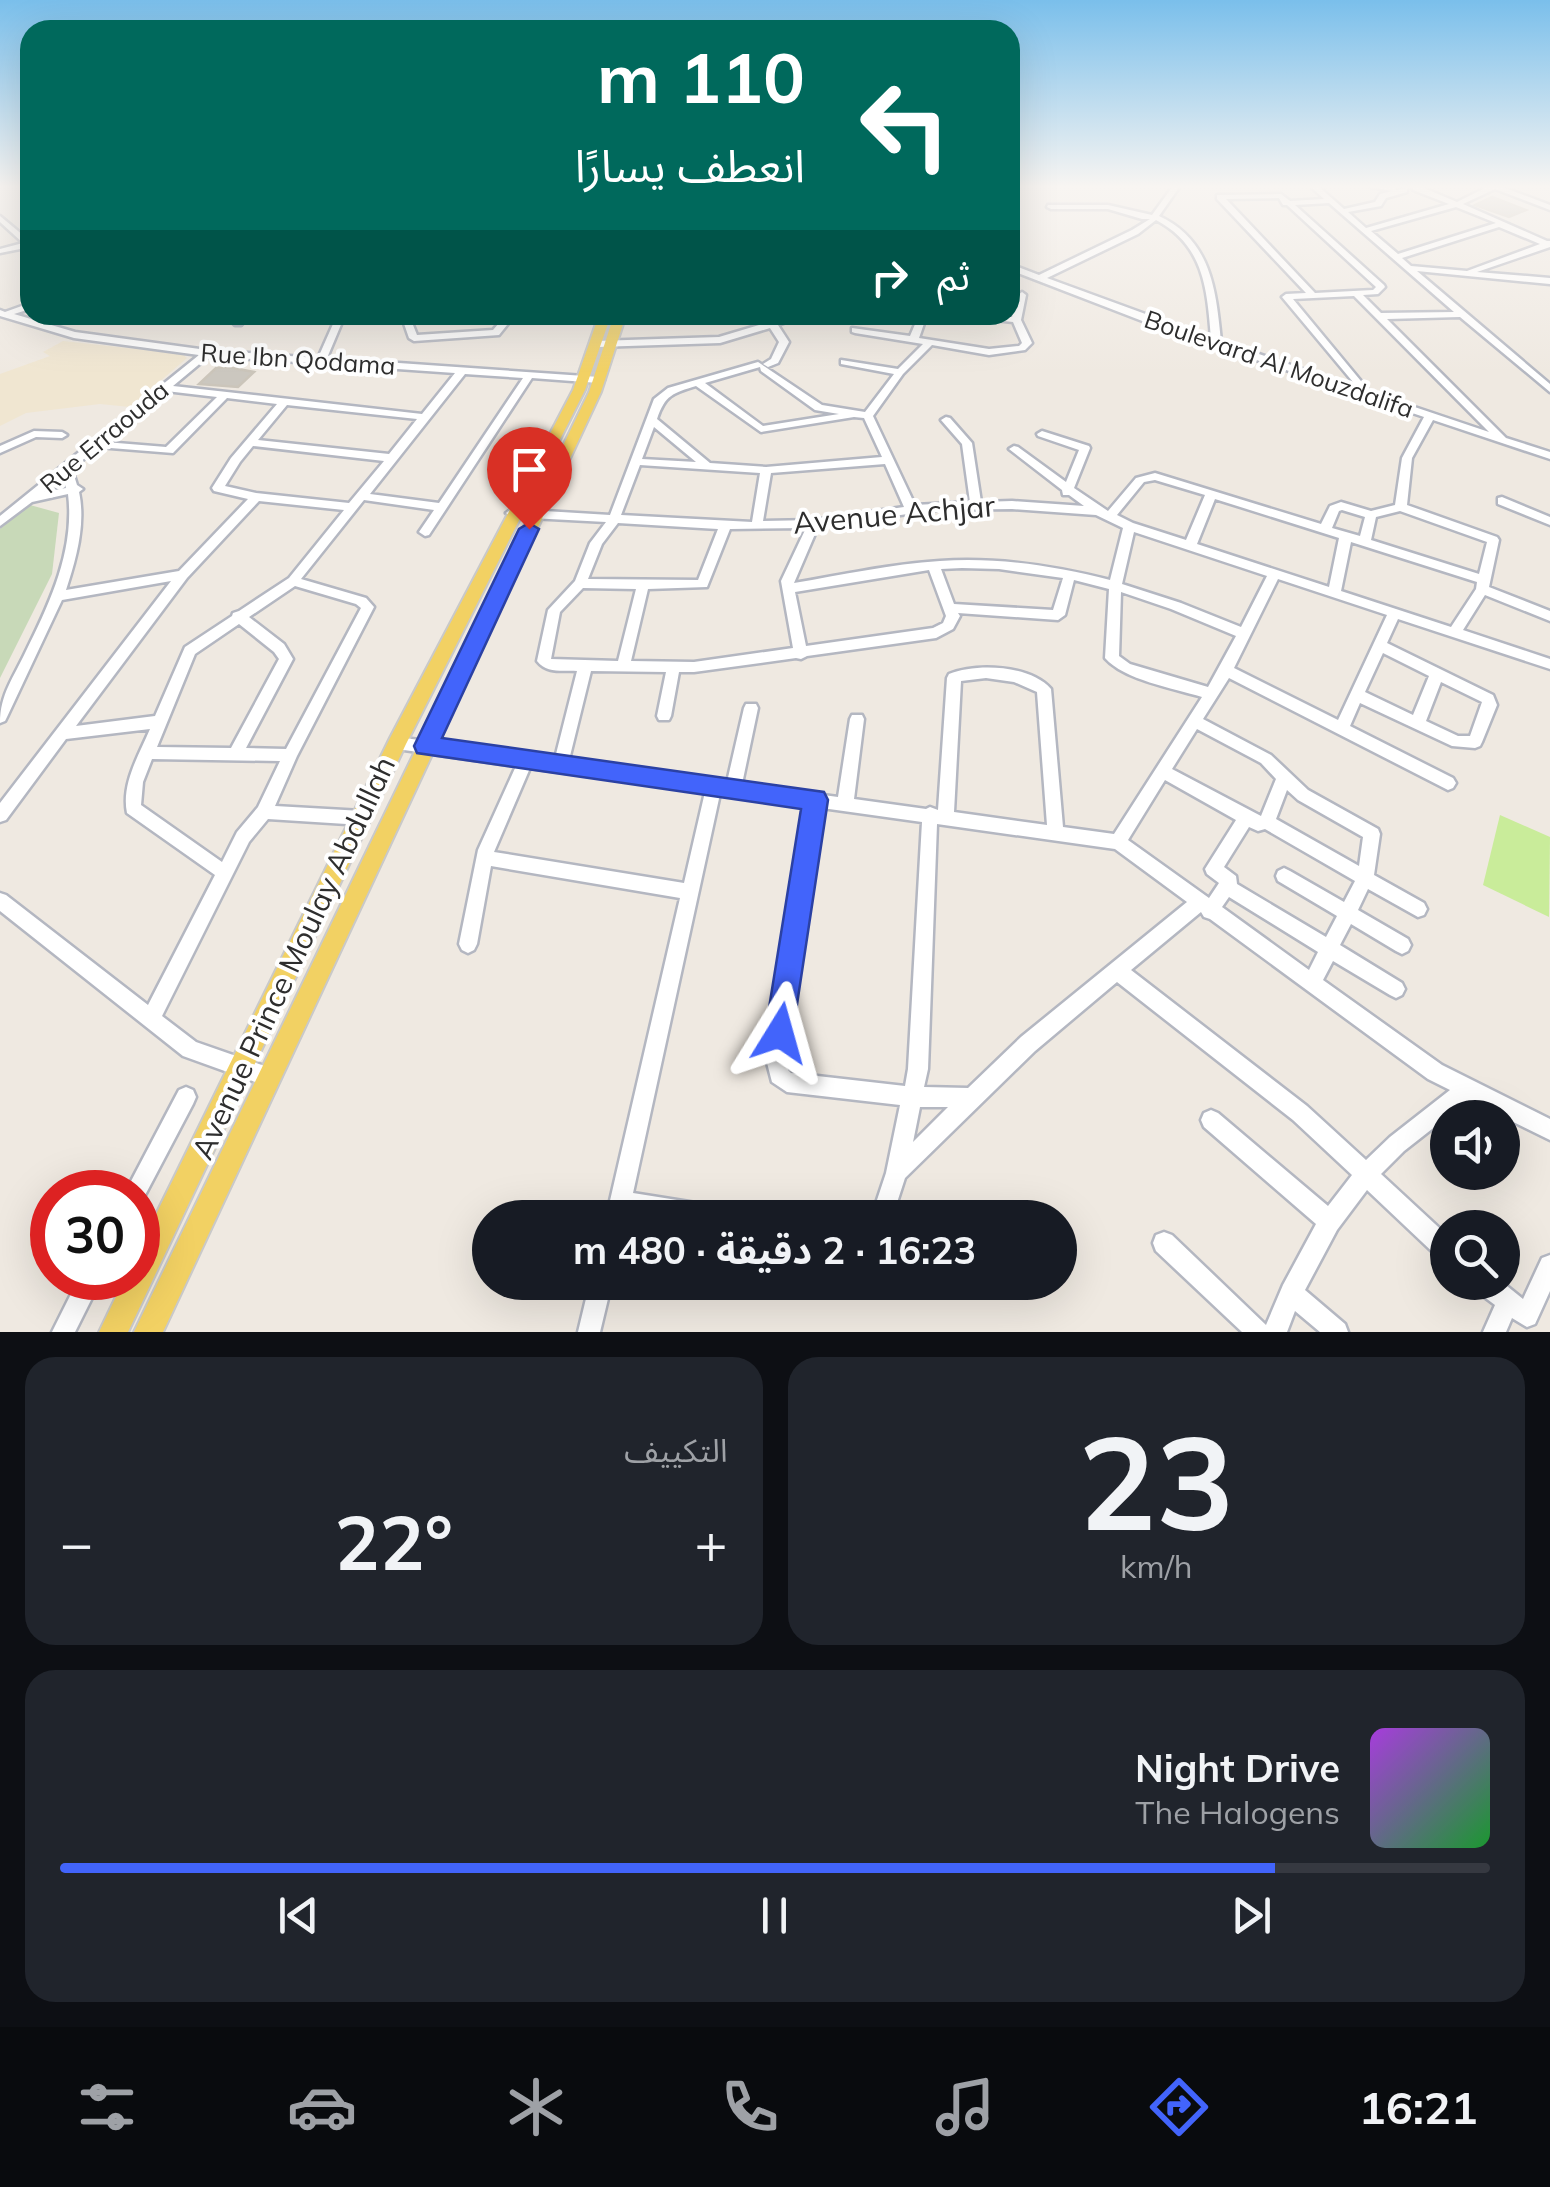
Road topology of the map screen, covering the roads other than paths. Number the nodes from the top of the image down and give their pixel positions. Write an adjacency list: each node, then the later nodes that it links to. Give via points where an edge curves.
1 (1107, 248): 13 (street)
2 (1193, 248): 34 (street, via 1210,288)
3 (1267, 248): 17 (street)
4 (1339, 248): 16 (street, via 1381,287)
5 (1387, 248): 9 (street)
6 (1424, 248): 9 (street)
7 (1534, 248): 8 (street)
8 (1511, 255): 12 (street); 14 (street)
9 (1397, 257): 10 (street)
10 (1410, 268): 12 (street); 20 (street)
11 (1020, 271): 13 (street, Boulevard Al Mouzdalifa)
12 (1468, 272): 14 (street)
13 (1038, 279): 34 (street, Boulevard Al Mouzdalifa)
14 (1530, 279): 15 (street)
15 (1550, 280)
16 (1357, 294): 17 (street); 21 (street)
17 (1312, 295): 47 (street, via 1286,299)
18 (1022, 296): 19 (street)
19 (1020, 304)
20 (1464, 314): 21 (street); 46 (street)
21 (1382, 316): 58 (street)
22 (40, 325): 36 (street, Rue Ibn Qodama)
23 (337, 325): 37 (street)
24 (409, 325): 25 (street, via 414,338 496,333)
25 (503, 325)
26 (605, 325): 35 (main road, Avenue Prince Moulay Abdullah)
27 (614, 325): 35 (main road, Avenue Prince Moulay Abdullah)
28 (919, 325): 32 (street)
29 (1018, 325): 33 (street, via 1027,342 1022,348 989,352)
30 (774, 326): 35 (street, via 720,340); 39 (street, via 784,342 775,360)
31 (854, 330): 32 (street)
32 (914, 338): 33 (street)
33 (931, 342): 41 (street)
34 (1216, 342): 47 (street, Boulevard Al Mouzdalifa)
35 (604, 344): 43 (main road, Avenue Prince Moulay Abdullah)
36 (208, 353): 37 (street, Rue Ibn Qodama); 45 (street, Rue Erraouda)
37 (321, 361): 40 (street, Rue Ibn Qodama)
38 (844, 362): 41 (street)
39 (763, 366): 44 (street); 51 (street, via 809,403)
40 (462, 370): 42 (street, Rue Ibn Qodama); 53 (street)
41 (900, 372): 52 (street)
42 (529, 376): 43 (street, Rue Ibn Qodama); 78 (street)
43 (592, 379): 82 (main road, Avenue Prince Moulay Abdullah)
44 (698, 383): 51 (street, via 761,429); 55 (street, via 662,396)
45 (162, 388): 48 (street); 60 (street, Rue Erraouda)
46 (1550, 388)
47 (1369, 394): 50 (street, Boulevard Al Mouzdalifa)
48 (225, 395): 49 (street); 60 (street, via 169,451)
49 (284, 402): 53 (street); 59 (street)
50 (1430, 415): 58 (street, Boulevard Al Mouzdalifa); 79 (street, via 1410,448)
51 (848, 416): 52 (street)
52 (868, 416): 65 (street)
53 (423, 417): 64 (street)
54 (946, 420): 77 (street, via 967,443)
55 (653, 422): 66 (street); 67 (street)
56 (1042, 434): 71 (street, via 1085,448)
57 (62, 435): 62 (street, via 34,434)
58 (1503, 440): 63 (street, Boulevard Al Mouzdalifa)
59 (250, 442): 64 (street); 74 (street, via 218,488)
60 (96, 444): 68 (street, Rue Erraouda)
61 (1014, 449): 71 (street)
62 (0, 450)
63 (1550, 456)
64 (391, 458): 73 (street)
65 (888, 460): 69 (street); 81 (street)
66 (639, 462): 67 (street); 88 (street)
67 (707, 466): 69 (street)
68 (67, 469): 70 (street); 75 (street, Rue Erraouda)
69 (766, 470): 90 (street)
70 (76, 489): 75 (street); 110 (street, via 69,562)
71 (1067, 492): 83 (street)
72 (1211, 494): 83 (street, via 1147,476); 93 (street); 98 (street)
73 (361, 496): 78 (street); 80 (street)
74 (256, 497): 80 (street); 101 (street)
75 (29, 499): 87 (street, Rue Erraouda)
76 (1502, 501): 85 (street)
77 (976, 505): 81 (street, Avenue Achjar); 83 (street, Avenue Achjar)
78 (441, 507): 94 (street)
79 (1401, 507): 84 (street); 107 (street, via 1493,540)
80 (352, 508): 103 (street)
81 (911, 509): 89 (street, Avenue Achjar)
82 (523, 514): 88 (street, Avenue Achjar); 136 (main road, Avenue Prince Moulay Abdullah); 137 (main road, Avenue Prince Moulay Abdullah)
83 (1104, 514): 92 (street, Avenue Achjar)
84 (1371, 515): 93 (street, via 1342,506); 97 (street)
85 (1534, 515): 86 (street); 95 (street)
86 (1550, 520)
87 (0, 522)
88 (613, 522): 91 (street, Avenue Achjar); 104 (street, via 596,542)
89 (814, 524): 90 (street, Avenue Achjar); 108 (street)
90 (757, 525): 91 (street, Avenue Achjar)
91 (725, 526): 105 (street, via 703,584)
92 (1129, 526): 98 (street, Avenue Achjar); 106 (street)
93 (1325, 529): 96 (street)
94 (425, 532)
95 (1550, 532)
96 (1346, 535): 97 (street); 109 (street)
97 (1365, 541): 107 (street)
98 (1190, 546): 102 (street, Avenue Achjar)
99 (933, 566): 100 (street, via 1019,566); 108 (street); 111 (street)
100 (1070, 574): 106 (street); 111 (street, via 1058,615)
101 (183, 575): 110 (street); 135 (street)
102 (1274, 575): 109 (street, Avenue Achjar); 116 (street)
103 (293, 581): 113 (street); 140 (street, via 368,607)
104 (580, 582): 105 (street); 120 (street, via 558,602 543,658 550,665)
105 (643, 585): 121 (street)
106 (1115, 585): 116 (street); 125 (street, via 1112,658 1125,668)
107 (1484, 585): 114 (street); 115 (street)
108 (787, 589): 118 (street)
109 (1334, 593): 112 (street, Avenue Achjar)
110 (58, 596): 129 (street)
111 (951, 608): 118 (street, via 953,621 936,633)
112 (1394, 614): 115 (street, Avenue Achjar); 117 (street)
113 (238, 616): 131 (street, via 190,651); 139 (street, via 286,659)
114 (1550, 616)
115 (1455, 632): 119 (street, Avenue Achjar)
116 (1244, 634): 123 (street)
117 (1380, 645): 124 (street); 126 (street)
118 (801, 654): 122 (street)
119 (1550, 664)
120 (585, 666): 121 (street); 142 (street)
121 (623, 667): 122 (street)
122 (673, 668): 128 (street)
123 (1226, 670): 125 (street); 134 (street)
124 (1437, 674): 133 (street); 133 (street, via 1488,699 1476,742)
125 (1212, 694): 132 (street)
126 (1357, 695): 133 (street); 134 (street)
127 (751, 708): 146 (street)
128 (664, 716)
129 (0, 718)
130 (857, 719): 148 (street)
131 (157, 722): 135 (street); 138 (street)
132 (1196, 722): 143 (street); 144 (street)
133 (1417, 724)
134 (1342, 727): 145 (street)
135 (61, 734): 150 (street)
136 (397, 743): 137 (street); 153 (main road, Avenue Prince Moulay Abdullah)
137 (426, 746): 141 (street); 175 (main road, Avenue Prince Moulay Abdullah)
138 (147, 753): 139 (street); 158 (street, via 133,808)
139 (235, 754): 140 (street)
140 (290, 755): 149 (street)
141 (526, 758): 142 (street); 157 (street)
142 (561, 763): 146 (street)
143 (1165, 772): 152 (street); 156 (street)
144 (1285, 776): 154 (street); 160 (street, via 1304,795 1372,834)
145 (1448, 782)
146 (724, 787): 147 (street); 162 (street)
147 (815, 800): 148 (street); 178 (street, via 775,1064 787,1082)
148 (845, 804): 151 (street)
149 (264, 812): 153 (street); 158 (street)
150 (0, 815)
151 (938, 815): 155 (street); 155 (street, via 954,678 971,673 1029,680 1045,696); 178 (street)
152 (1246, 817): 154 (street); 161 (street, via 1213,869 1230,880)
153 (362, 818): 174 (main road, Avenue Prince Moulay Abdullah)
154 (1267, 822): 160 (street)
155 (1055, 831): 156 (street)
156 (1118, 842): 163 (street)
157 (486, 858): 162 (street); 167 (street)
158 (226, 873): 173 (street)
159 (1284, 876): 166 (street)
160 (1365, 878): 164 (street); 166 (street)
161 (1226, 886): 163 (street); 169 (street)
162 (687, 891): 185 (street)
163 (1205, 907): 170 (street); 171 (street)
164 (1418, 909)
165 (3, 910): 173 (street)
166 (1346, 912): 168 (street); 169 (street)
167 (468, 944)
168 (1402, 945)
169 (1329, 949): 171 (street); 172 (street)
170 (1118, 971): 179 (street); 183 (street, via 1300,1113)
171 (1312, 983): 176 (street)
172 (1396, 989)
173 (152, 1019): 174 (street, via 190,1049)
174 (243, 1070): 175 (street); 197 (main road, Avenue Prince Moulay Abdullah)
175 (269, 1077): 198 (main road, Avenue Prince Moulay Abdullah)
176 (1466, 1091): 181 (street); 183 (street)
177 (186, 1097): 182 (street)
178 (913, 1097): 179 (street); 184 (street)
179 (969, 1098): 184 (street)
180 (1211, 1120): 187 (street)
181 (1550, 1130)
182 (148, 1170)
183 (1364, 1172): 187 (street); 188 (street)
184 (896, 1173): 186 (street)
185 (621, 1200)
186 (887, 1200)
187 (1328, 1219): 191 (street)
188 (1430, 1234)
189 (1164, 1243): 200 (street)
190 (1550, 1266): 195 (street, via 1531,1315)
191 (1291, 1293): 201 (street); 202 (street)
192 (80, 1300): 196 (street)
193 (597, 1300): 199 (street)
194 (1502, 1300): 195 (street)
195 (1506, 1304): 203 (street)
196 (63, 1332)
197 (113, 1332)
198 (148, 1332)
199 (589, 1332)
200 (1258, 1332)
201 (1276, 1332)
202 (1337, 1332)
203 (1494, 1332)

